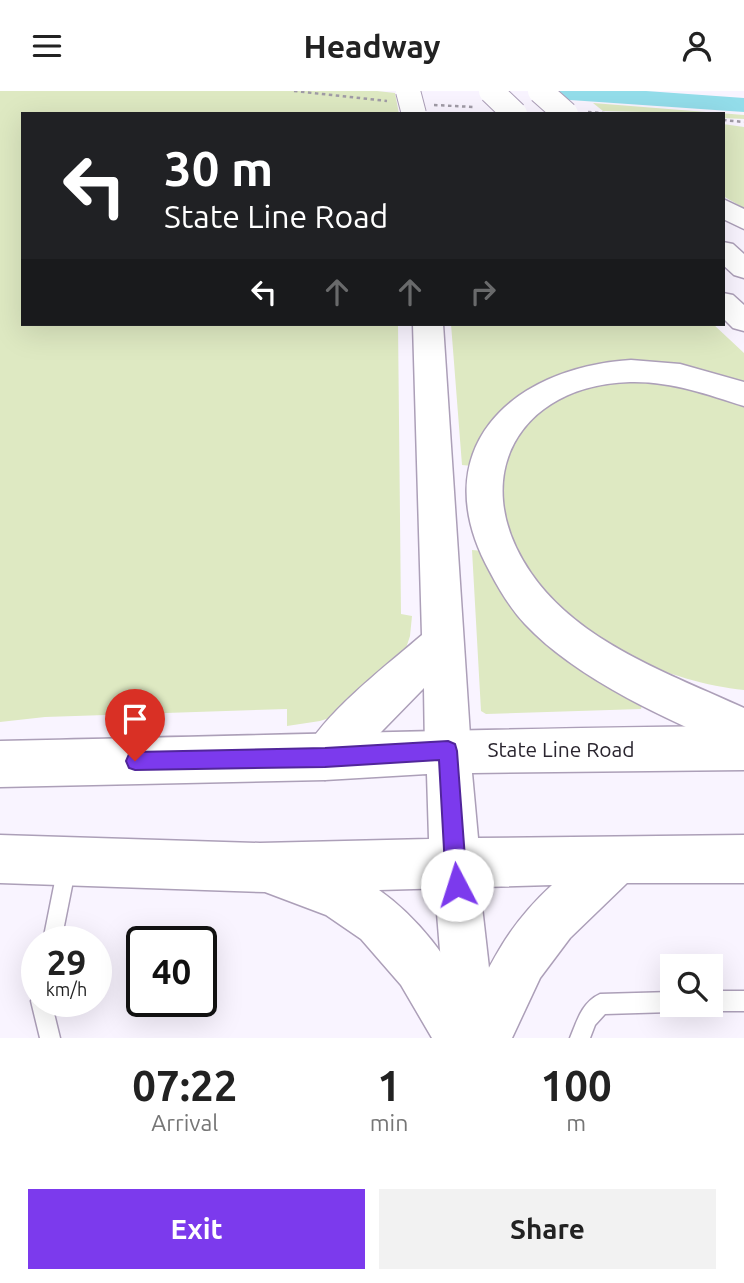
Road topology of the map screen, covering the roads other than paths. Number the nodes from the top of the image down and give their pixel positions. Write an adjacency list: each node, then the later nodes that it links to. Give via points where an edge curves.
1 (540, 91): 4 (main road, bridge)
2 (488, 99): 3 (main road, bridge)
3 (511, 112)
4 (571, 112)
5 (725, 208): 6 (main road)
6 (744, 221)
7 (725, 252): 8 (main road)
8 (744, 269)
9 (725, 304): 10 (main road)
10 (744, 321)
11 (428, 326): 13 (main road)
12 (744, 394): 14 (main road, via 656,372 614,372 561,386 519,410 502,431 489,456 483,497 485,519 505,566 543,615 620,670)
13 (442, 644): 16 (main road); 17 (main road, via 362,715)
14 (744, 730)
15 (744, 748): 16 (main road, State Line Road)
16 (448, 751): 17 (main road, State Line Road); 23 (main road)
17 (325, 757): 18 (main road, State Line Road)
18 (0, 764)
19 (0, 859): 22 (main road)
20 (617, 859): 21 (main road); 23 (main road); 33 (main road, via 552,920 521,959)
21 (744, 859)
22 (68, 862): 24 (main road); 25 (lane)
23 (455, 863): 24 (main road); 32 (street)
24 (260, 868): 31 (main road, via 360,907 398,937 430,979)
25 (55, 926)
26 (744, 1000): 27 (lane)
27 (723, 1001)
28 (660, 1002): 34 (lane, via 600,1004)
29 (45, 1017): 30 (lane)
30 (50, 1038)
31 (462, 1038)
32 (472, 1038)
33 (483, 1038)
34 (580, 1038)

